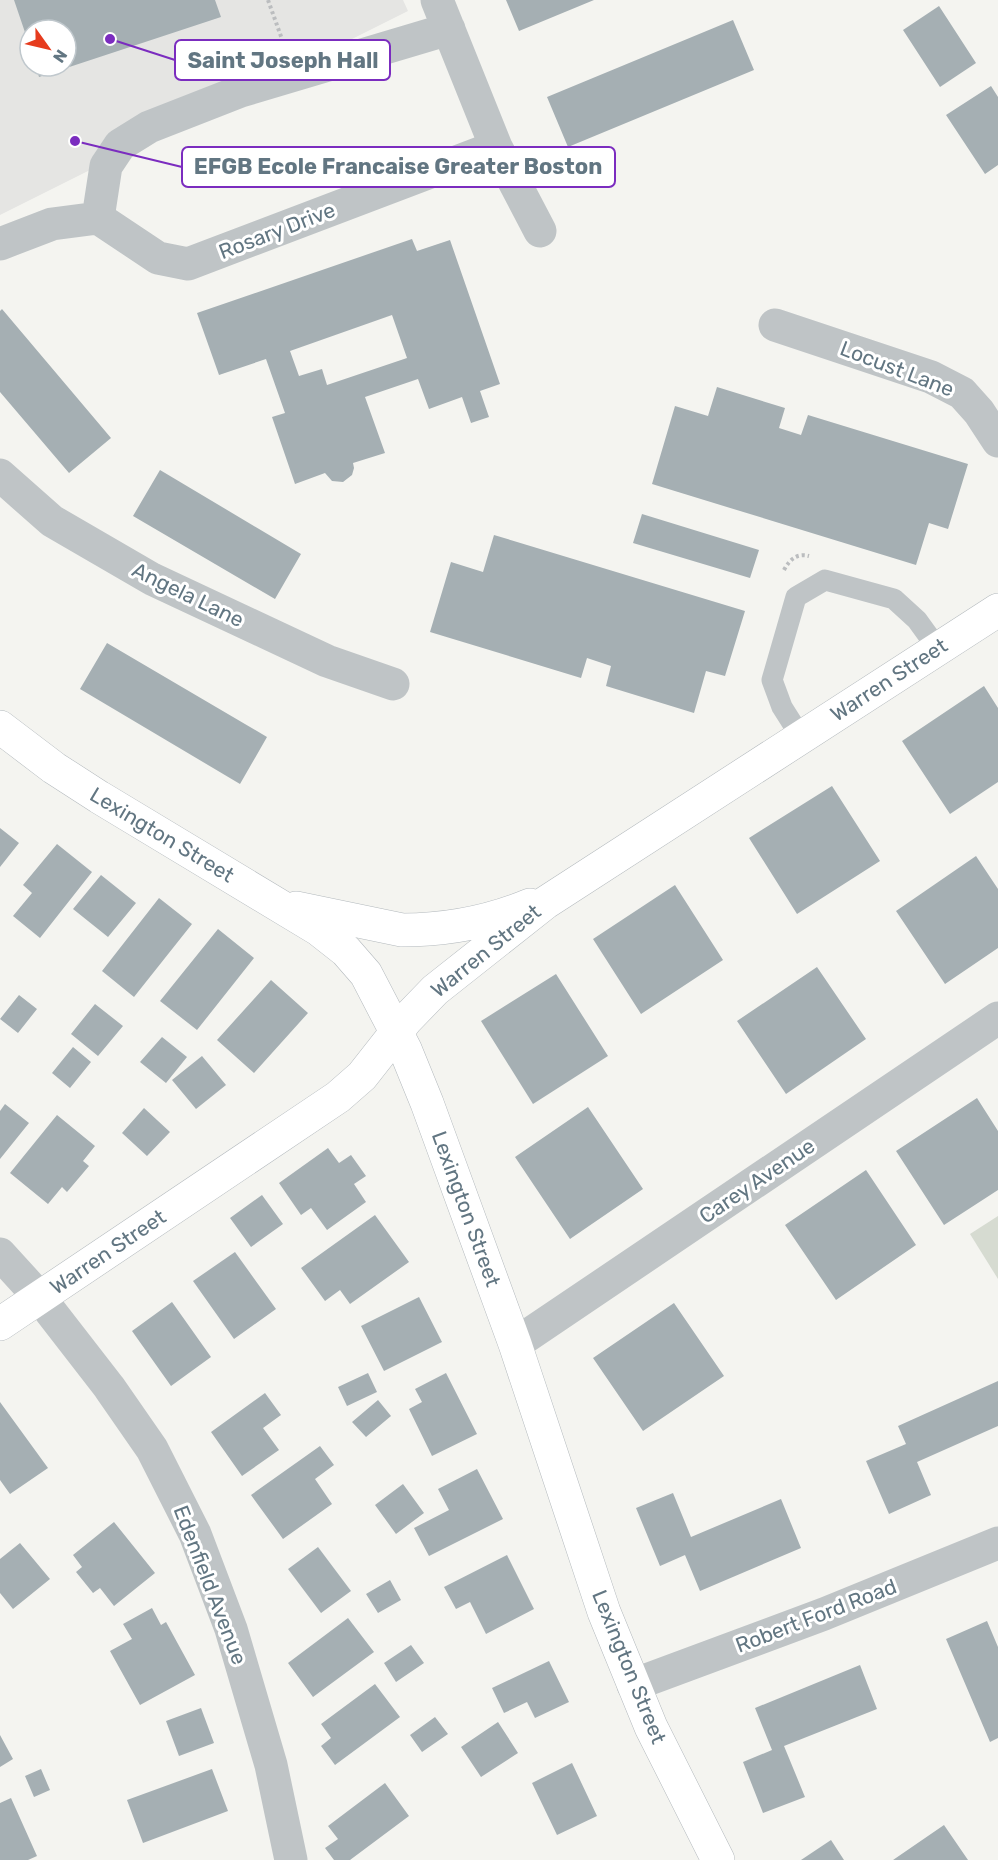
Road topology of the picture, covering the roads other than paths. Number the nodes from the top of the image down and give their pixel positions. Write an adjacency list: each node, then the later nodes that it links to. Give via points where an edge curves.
1 (443, 14): 2 (street); 3 (street, via 148,127 120,145 106,166)
2 (496, 147): 3 (street, Rosary Drive, via 188,264 158,258); 4 (street)
3 (98, 218): 5 (street, via 52,224)
4 (540, 231)
5 (0, 244)
6 (775, 325): 7 (street, Locust Lane, via 931,377 962,393)
7 (998, 441)
8 (0, 476): 11 (street, Angela Lane, via 52,521 152,579 327,661)
9 (998, 610): 10 (street, Warren Street)
10 (938, 649): 13 (street, Warren Street); 13 (lane, via 917,620 894,599 825,580 796,597 772,680 782,707)
11 (393, 684)
12 (0, 727): 15 (street, Lexington Street, via 92,793)
13 (801, 737): 14 (street, Warren Street)
14 (565, 889): 15 (street, via 482,921 437,929 402,930); 17 (street, Warren Street, via 435,990)
15 (282, 906): 17 (street, Lexington Street, via 334,940 356,962)
16 (998, 1018): 21 (street, Carey Avenue)
17 (397, 1032): 19 (street, Warren Street, via 362,1076 332,1102); 21 (street, Lexington Street)
18 (0, 1254): 19 (street, Edenfield Avenue)
19 (40, 1298): 20 (street, Warren Street); 24 (street, Edenfield Avenue, via 152,1449 195,1534 231,1629 264,1743)
20 (0, 1324)
21 (515, 1344): 23 (street, Lexington Street, via 591,1573)
22 (998, 1543): 23 (street, Robert Ford Road, via 824,1614)
23 (633, 1685): 25 (street, Lexington Street)
24 (291, 1860)
25 (718, 1860)

